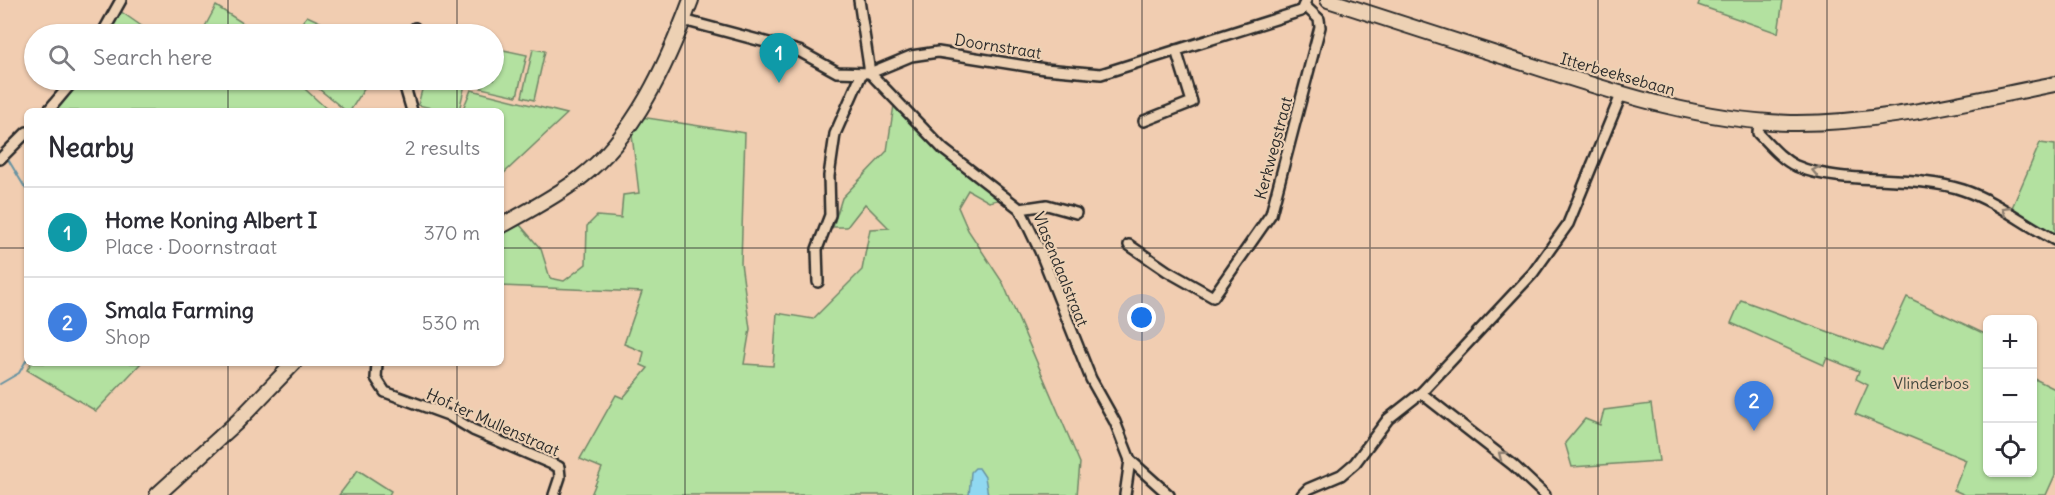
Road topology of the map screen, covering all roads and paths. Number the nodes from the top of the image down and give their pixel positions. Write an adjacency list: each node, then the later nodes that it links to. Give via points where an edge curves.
1 (120, 0): 7 (street)
2 (691, 0): 6 (main road)
3 (859, 0): 9 (street)
4 (1335, 1): 13 (main road, Itterbeeksebaan)
5 (1305, 3): 8 (street, Doornstraat, via 1301,11); 24 (street, Kerkwegstraat, via 1319,19 1320,27 1277,197 1265,224 1213,297)
6 (683, 20): 9 (street, via 799,51 837,72); 22 (main road, via 635,118 610,151 554,197)
7 (107, 24)
8 (1176, 50): 9 (street, Doornstraat, via 1101,74 938,52 911,56); 16 (street, via 1192,102)
9 (865, 74): 20 (street, Vlasendaalstraat, via 943,149); 25 (street, via 835,134 831,215 818,243)
10 (2055, 84): 17 (main road, Itterbeeksebaan, via 1846,121)
11 (66, 90): 14 (street)
12 (406, 90): 15 (street)
13 (1621, 95): 17 (main road, Itterbeeksebaan); 28 (street, via 1568,224 1526,280)
14 (51, 108)
15 (411, 108)
16 (1144, 121)
17 (1759, 122): 23 (street, one-way to 17, via 1964,190 1797,166 1758,134)
18 (24, 135): 19 (street)
19 (0, 159)
20 (1020, 209): 21 (street, via 1047,205); 29 (street, Vlasendaalstraat, via 1091,380)
21 (1076, 213)
22 (504, 224)
23 (2055, 240)
24 (1129, 245)
25 (818, 282)
26 (291, 366): 30 (main road)
27 (377, 366): 31 (street, Hof ter Mullenstraat, via 376,378 385,392 447,415 559,468)
28 (1421, 393): 34 (street, via 1388,419 1355,463 1341,475); 35 (street, one-way to 28, via 1514,465)
29 (1133, 463): 32 (street, Vlasendaalstraat); 33 (street)
30 (157, 495)
31 (554, 495)
32 (1125, 495)
33 (1170, 495)
34 (1302, 495)
35 (1545, 495)

